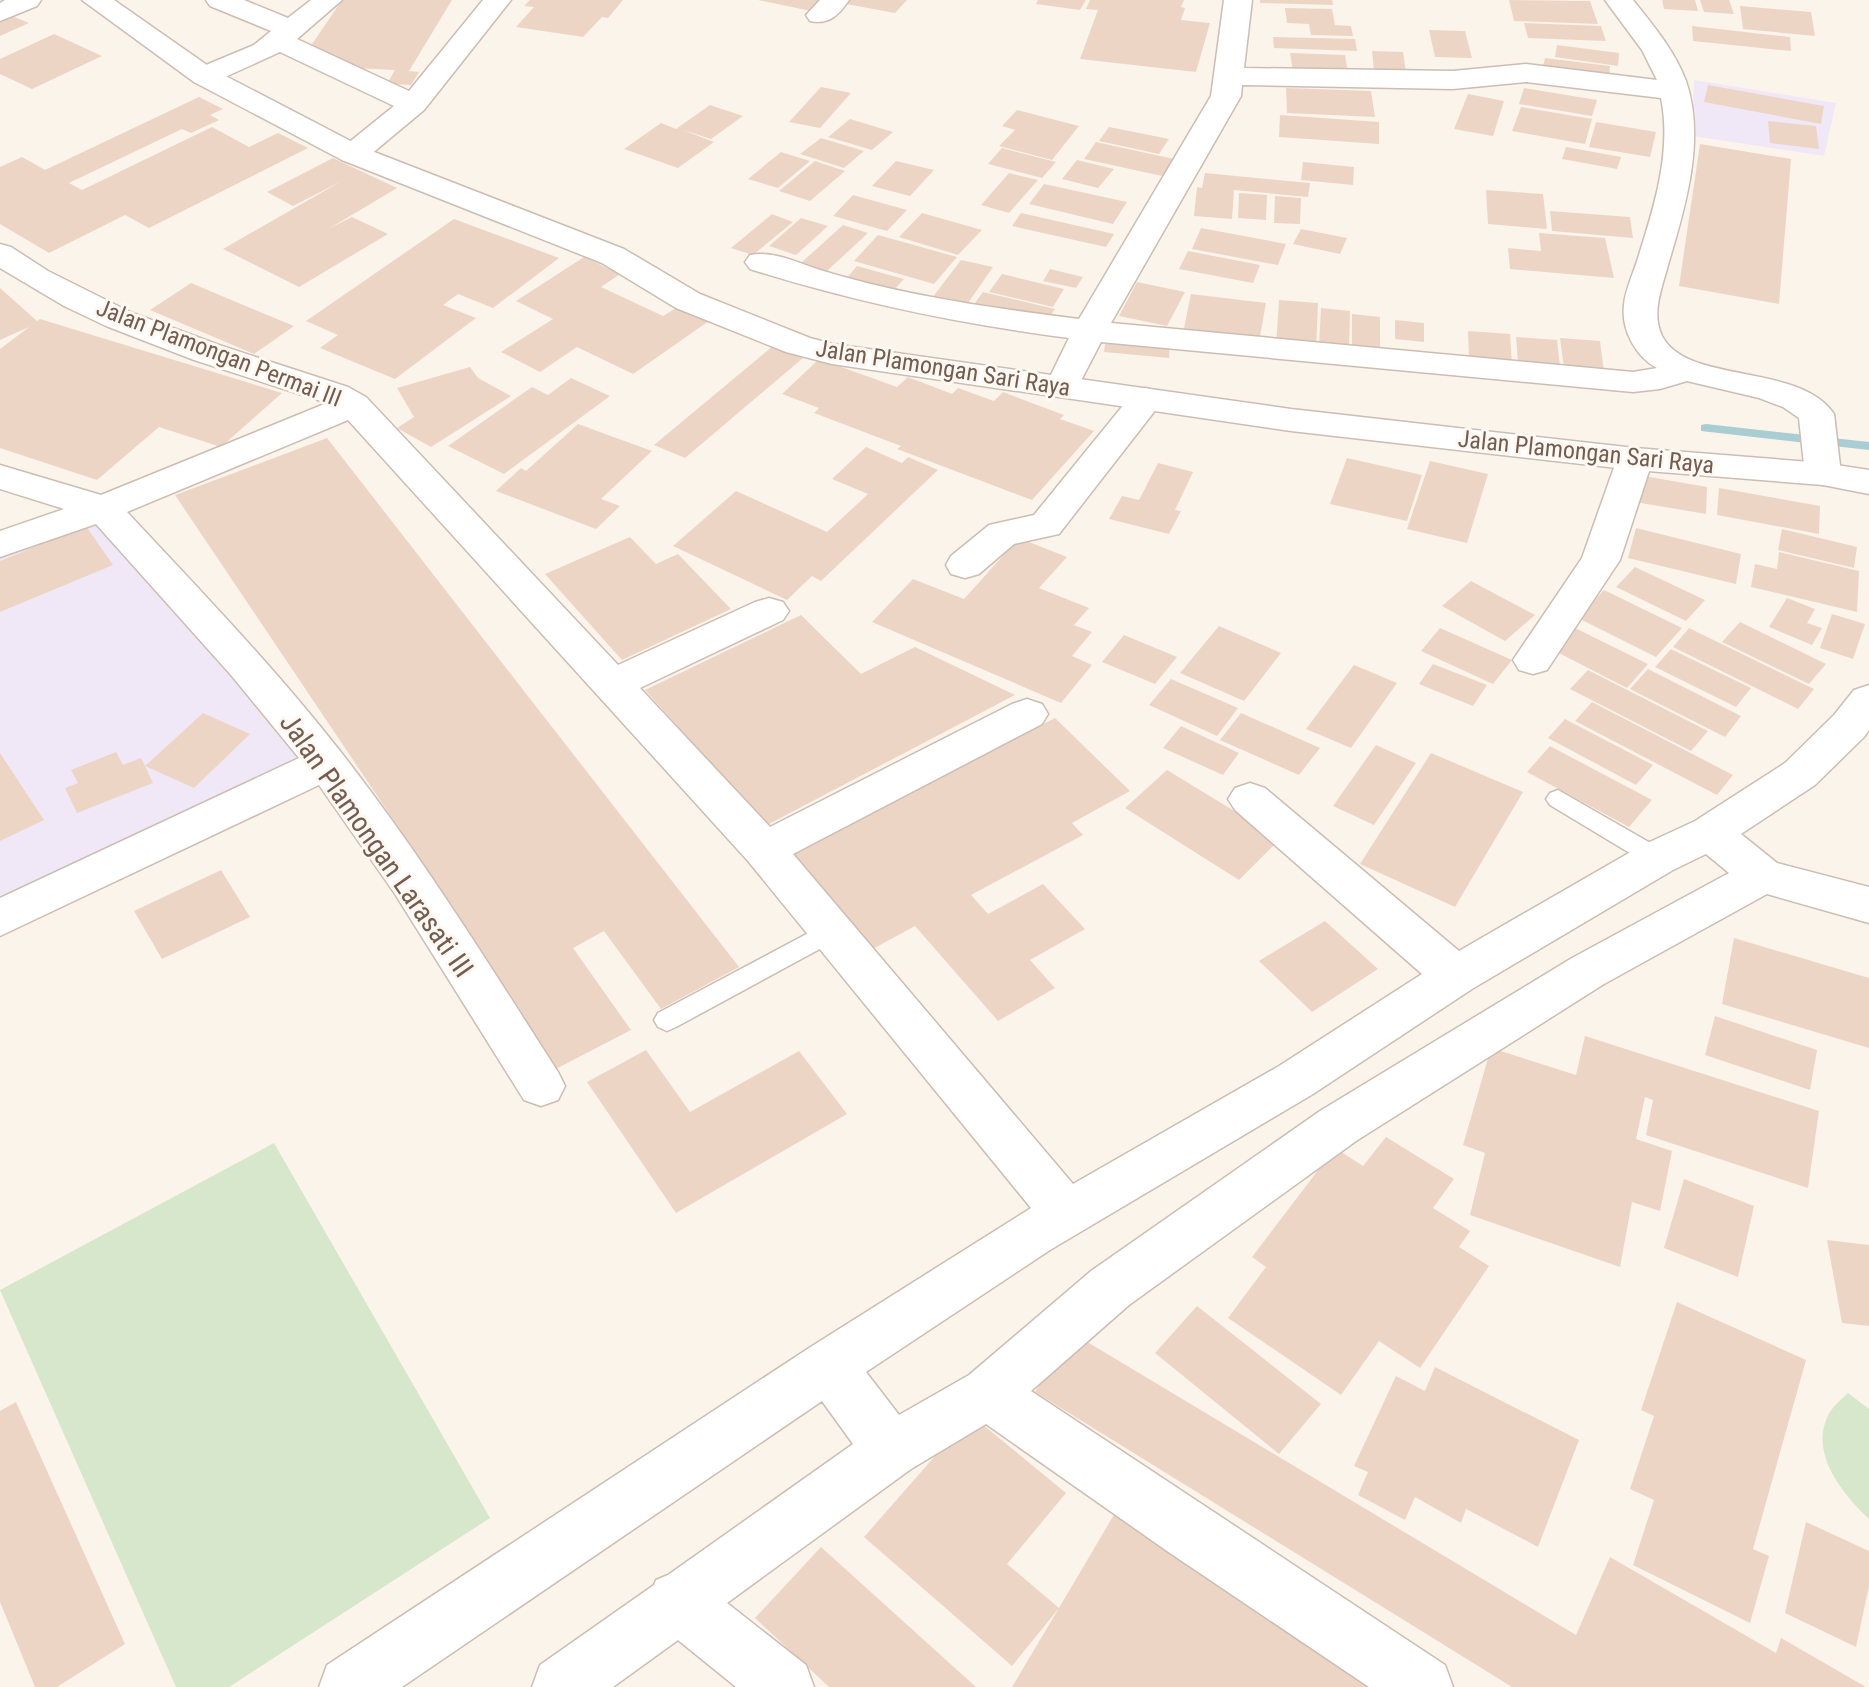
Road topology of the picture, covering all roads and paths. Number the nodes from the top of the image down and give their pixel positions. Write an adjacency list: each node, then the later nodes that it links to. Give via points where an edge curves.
1 (27, 0): 8 (street)
2 (96, 0): 10 (street, Jalan Plamongan Sari Raya)
3 (220, 0): 9 (street)
4 (328, 0): 9 (street)
5 (497, 0): 13 (street)
6 (1238, 0): 11 (street)
7 (1619, 0): 12 (street, via 1659,56)
8 (0, 13)
9 (278, 41): 10 (street); 13 (street)
10 (216, 70): 14 (street, Jalan Plamongan Sari Raya)
11 (1229, 76): 12 (street, via 1441,80 1526,73); 17 (street, via 1226,96)
12 (1674, 91): 18 (street, via 1677,153 1639,323 1647,343 1663,360)
13 (414, 104): 14 (street)
14 (353, 154): 19 (street, Jalan Plamongan Sari Raya, via 613,256 688,301 798,345)
15 (0, 254): 21 (street, Jalan Plamongan Permai III, via 121,319 336,394)
16 (761, 262): 17 (street, via 838,287)
17 (1088, 333): 18 (street, via 1633,382); 19 (street)
18 (1687, 369): 23 (street, via 1799,401 1816,414)
19 (1062, 387): 20 (street, Jalan Plamongan Sari Raya)
20 (1146, 399): 22 (street, Jalan Plamongan Sari Raya); 28 (street, via 1046,525 1002,534)
21 (354, 405): 26 (street); 31 (street)
22 (1635, 459): 23 (street, Jalan Plamongan Sari Raya); 30 (street, via 1601,560)
23 (1822, 463): 25 (street, Jalan Plamongan Sari Raya)
24 (0, 477): 26 (street)
25 (1869, 482)
26 (103, 508): 27 (street); 34 (street, Jalan Plamongan Larasati III)
27 (0, 545)
28 (965, 565)
29 (769, 611): 31 (street)
30 (1533, 660)
31 (611, 685): 38 (street)
32 (1869, 700): 37 (street, via 1800,774)
33 (1027, 714): 38 (street)
34 (326, 763): 42 (street); 46 (street, Jalan Plamongan Larasati III, via 424,902)
35 (1250, 799): 44 (street)
36 (1558, 799): 39 (lane)
37 (1710, 833): 39 (street); 40 (street)
38 (764, 849): 43 (street)
39 (1657, 858): 44 (street)
40 (1763, 876): 41 (street); 49 (street, via 1588,971 1338,1126 1110,1288)
41 (1869, 905)
42 (0, 918)
43 (833, 930): 45 (lane); 47 (street)
44 (1456, 976): 47 (street, via 1296,1080)
45 (667, 1020)
46 (541, 1086)
47 (1067, 1214): 48 (street)
48 (828, 1366): 50 (street); 52 (street)
49 (988, 1393): 50 (street); 55 (street)
50 (891, 1450): 51 (street)
51 (677, 1601): 53 (street); 54 (street)
52 (349, 1687)
53 (562, 1687)
54 (784, 1687)
55 (1423, 1687)

